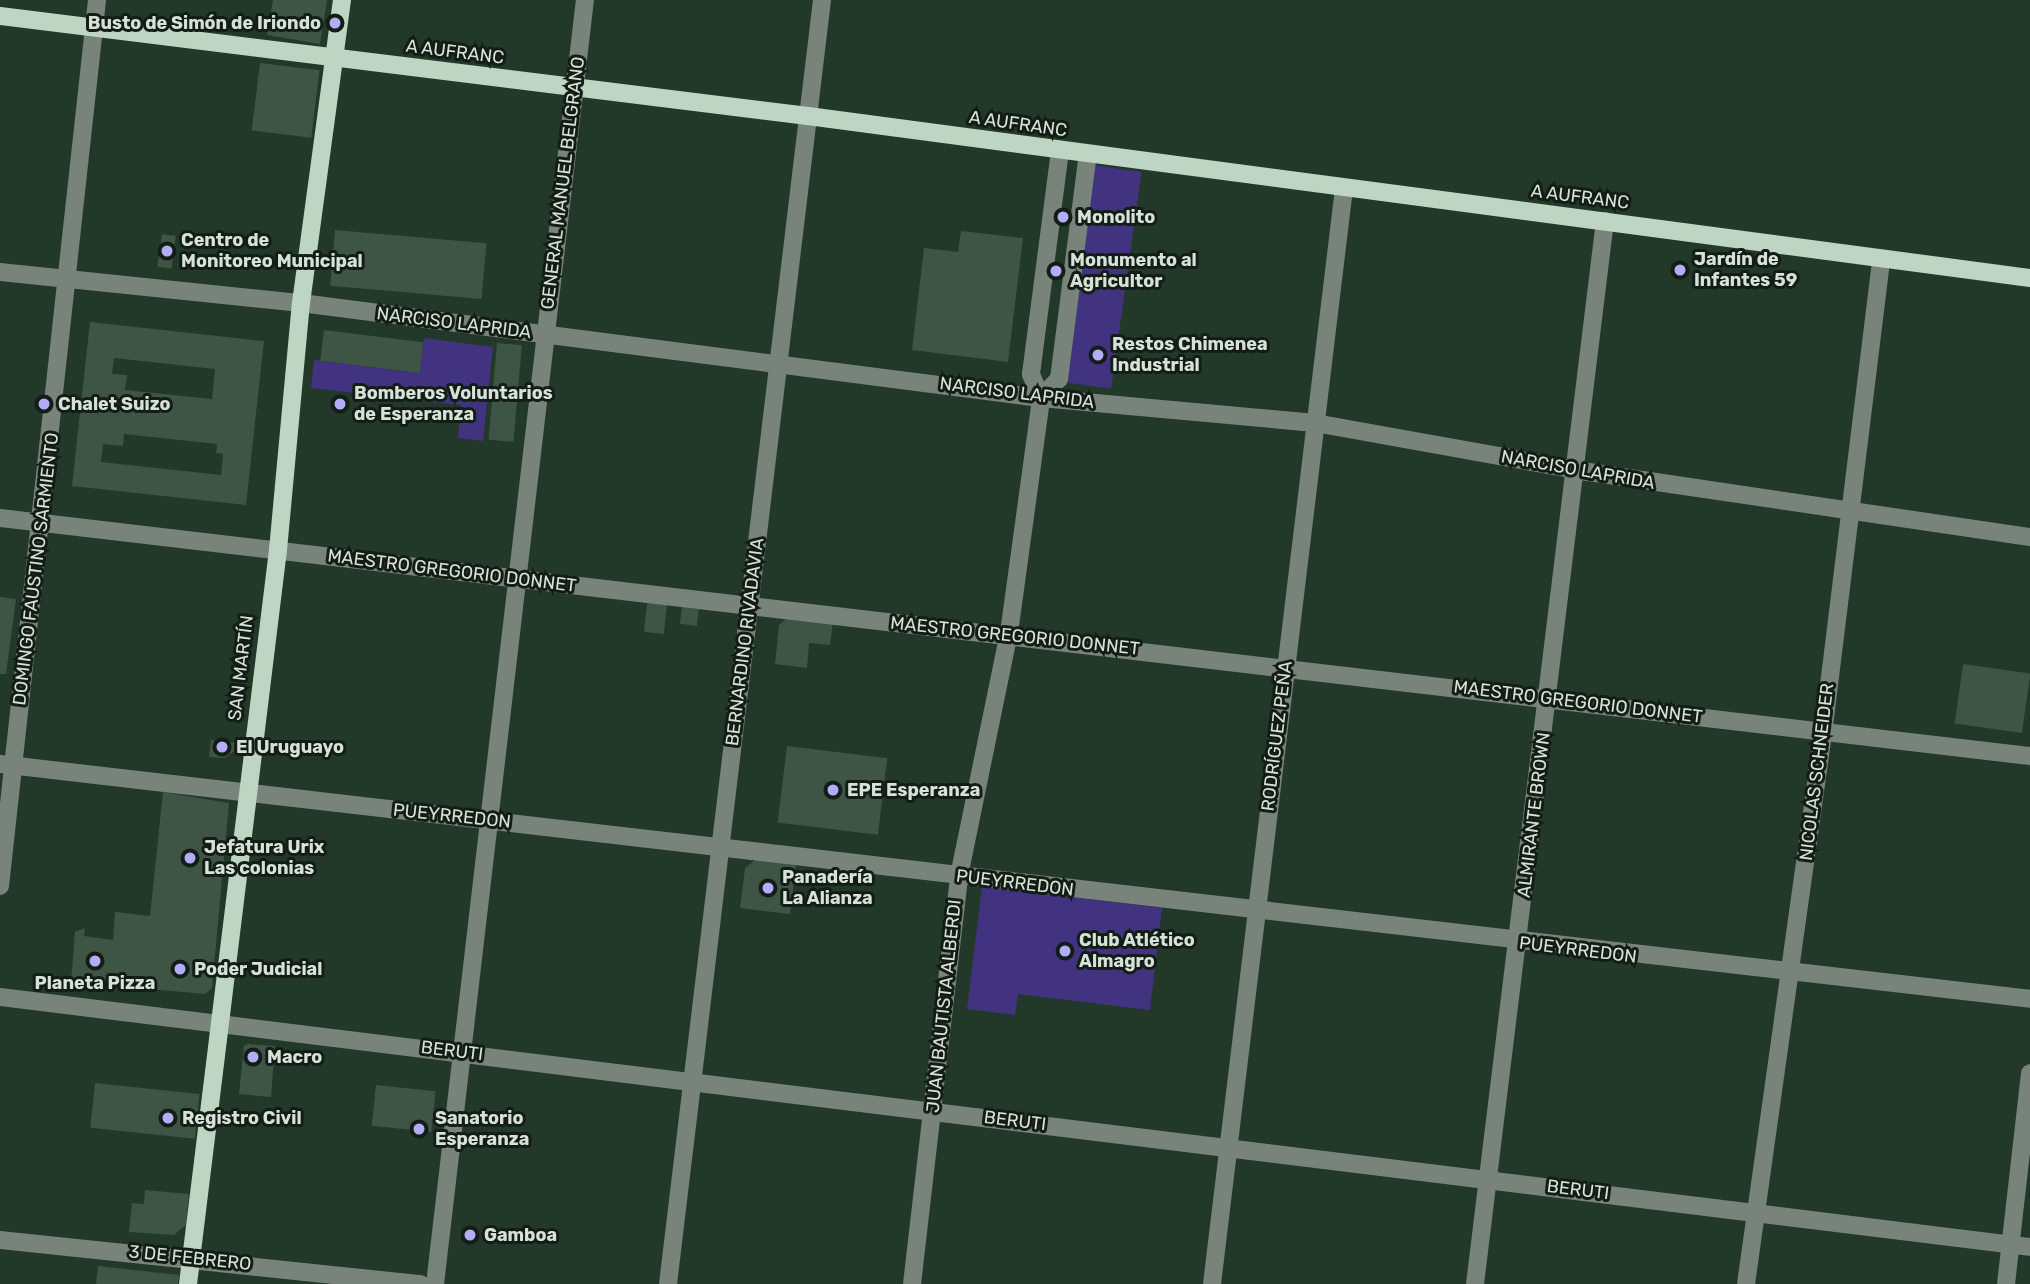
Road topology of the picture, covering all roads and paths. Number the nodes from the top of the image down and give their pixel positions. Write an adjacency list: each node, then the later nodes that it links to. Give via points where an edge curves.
1 (97, 0): 6 (street, DOMINGO FAUSTINO SARMIENTO)
2 (342, 0): 7 (main road, SAN MARTÍN)
3 (584, 0): 8 (street, GENERAL MANUEL BELGRANO)
4 (822, 0): 9 (street, BERNARDINO RIVADAVIA)
5 (0, 16): 6 (main road, A AUFRANC)
6 (93, 27): 7 (main road, A AUFRANC); 17 (street, DOMINGO FAUSTINO SARMIENTO)
7 (335, 58): 8 (main road, A AUFRANC); 18 (main road, SAN MARTÍN)
8 (574, 88): 9 (main road, A AUFRANC); 19 (street, GENERAL MANUEL BELGRANO)
9 (808, 116): 10 (main road, A AUFRANC); 20 (street, BERNARDINO RIVADAVIA)
10 (1059, 150): 11 (main road, A AUFRANC); 21 (street, JUAN BAUTISTA ALBERDI, via 1031,374)
11 (1088, 155): 12 (main road, A AUFRANC); 21 (street, JUAN BAUTISTA ALBERDI, via 1059,379)
12 (1344, 188): 13 (main road, A AUFRANC); 22 (street, RODRÍGUEZ PEÑA)
13 (1605, 221): 14 (main road, A AUFRANC); 23 (street, ALMIRANTE BROWN)
14 (1881, 259): 16 (main road, A AUFRANC); 24 (street, NICOLAS SCHNEIDER)
15 (0, 272): 17 (street, NARCISO LAPRIDA)
16 (2030, 278)
17 (69, 281): 18 (street, NARCISO LAPRIDA); 26 (street, DOMINGO FAUSTINO SARMIENTO)
18 (301, 303): 19 (street, NARCISO LAPRIDA); 28 (main road, SAN MARTÍN)
19 (544, 334): 20 (street, NARCISO LAPRIDA); 29 (street, GENERAL MANUEL BELGRANO)
20 (777, 361): 21 (street, NARCISO LAPRIDA); 30 (street, BERNARDINO RIVADAVIA)
21 (1041, 398): 22 (street, NARCISO LAPRIDA); 31 (street, JUAN BAUTISTA ALBERDI)
22 (1315, 423): 23 (street, NARCISO LAPRIDA); 32 (street, RODRÍGUEZ PEÑA)
23 (1575, 470): 24 (street, NARCISO LAPRIDA); 33 (street, ALMIRANTE BROWN)
24 (1850, 514): 27 (street, NARCISO LAPRIDA); 34 (street, NICOLAS SCHNEIDER)
25 (0, 518): 26 (street, MAESTRO GREGORIO DONNET)
26 (41, 523): 28 (street, MAESTRO GREGORIO DONNET); 36 (street, DOMINGO FAUSTINO SARMIENTO)
27 (2030, 537)
28 (278, 550): 29 (street, MAESTRO GREGORIO DONNET); 37 (main road, SAN MARTÍN)
29 (516, 578): 30 (street, MAESTRO GREGORIO DONNET); 38 (street, GENERAL MANUEL BELGRANO)
30 (750, 609): 31 (street, MAESTRO GREGORIO DONNET); 39 (street, BERNARDINO RIVADAVIA)
31 (1009, 633): 32 (street, MAESTRO GREGORIO DONNET); 40 (street, JUAN BAUTISTA ALBERDI)
32 (1285, 666): 33 (street, MAESTRO GREGORIO DONNET); 42 (street, RODRÍGUEZ PEÑA)
33 (1549, 698): 34 (street, MAESTRO GREGORIO DONNET); 43 (street, ALMIRANTE BROWN)
34 (1823, 734): 35 (street, MAESTRO GREGORIO DONNET); 44 (street, NICOLAS SCHNEIDER)
35 (2030, 756)
36 (7, 765): 37 (street, PUEYRREDON); 41 (street, DOMINGO FAUSTINO SARMIENTO)
37 (247, 794): 38 (street, PUEYRREDON); 47 (main road, SAN MARTÍN)
38 (488, 820): 39 (street, PUEYRREDON); 48 (street, GENERAL MANUEL BELGRANO)
39 (720, 849): 40 (street, PUEYRREDON); 50 (street, BERNARDINO RIVADAVIA)
40 (958, 876): 42 (street, PUEYRREDON); 51 (street, JUAN BAUTISTA ALBERDI)
41 (0, 886)
42 (1256, 912): 43 (street, PUEYRREDON); 52 (street, RODRÍGUEZ PEÑA)
43 (1517, 943): 44 (street, PUEYRREDON); 53 (street, ALMIRANTE BROWN)
44 (1791, 975): 46 (street, PUEYRREDON); 54 (street, NICOLAS SCHNEIDER)
45 (0, 997): 47 (street, BERUTI)
46 (2030, 999)
47 (218, 1023): 48 (street, BERUTI); 58 (main road, SAN MARTÍN)
48 (461, 1052): 50 (street, BERUTI); 61 (street, GENERAL MANUEL BELGRANO)
49 (2030, 1073): 56 (street)
50 (692, 1082): 51 (street, BERUTI); 62 (street, BERNARDINO RIVADAVIA)
51 (932, 1110): 52 (street, BERUTI); 63 (street, JUAN BAUTISTA ALBERDI)
52 (1228, 1147): 53 (street, BERUTI); 64 (street, RODRÍGUEZ PEÑA)
53 (1488, 1179): 54 (street, BERUTI); 65 (street, ALMIRANTE BROWN)
54 (1755, 1213): 56 (street, BERUTI); 66 (street, NICOLAS SCHNEIDER)
55 (0, 1240): 58 (street, 3 DE FEBRERO)
56 (2010, 1245): 57 (street, BERUTI); 67 (street)
57 (2030, 1247)
58 (190, 1258): 59 (main road, SAN MARTÍN); 60 (street, 3 DE FEBRERO)
59 (188, 1284)
60 (421, 1284)
61 (435, 1284)
62 (668, 1284)
63 (912, 1284)
64 (1212, 1284)
65 (1475, 1284)
66 (1746, 1284)
67 (2006, 1284)

